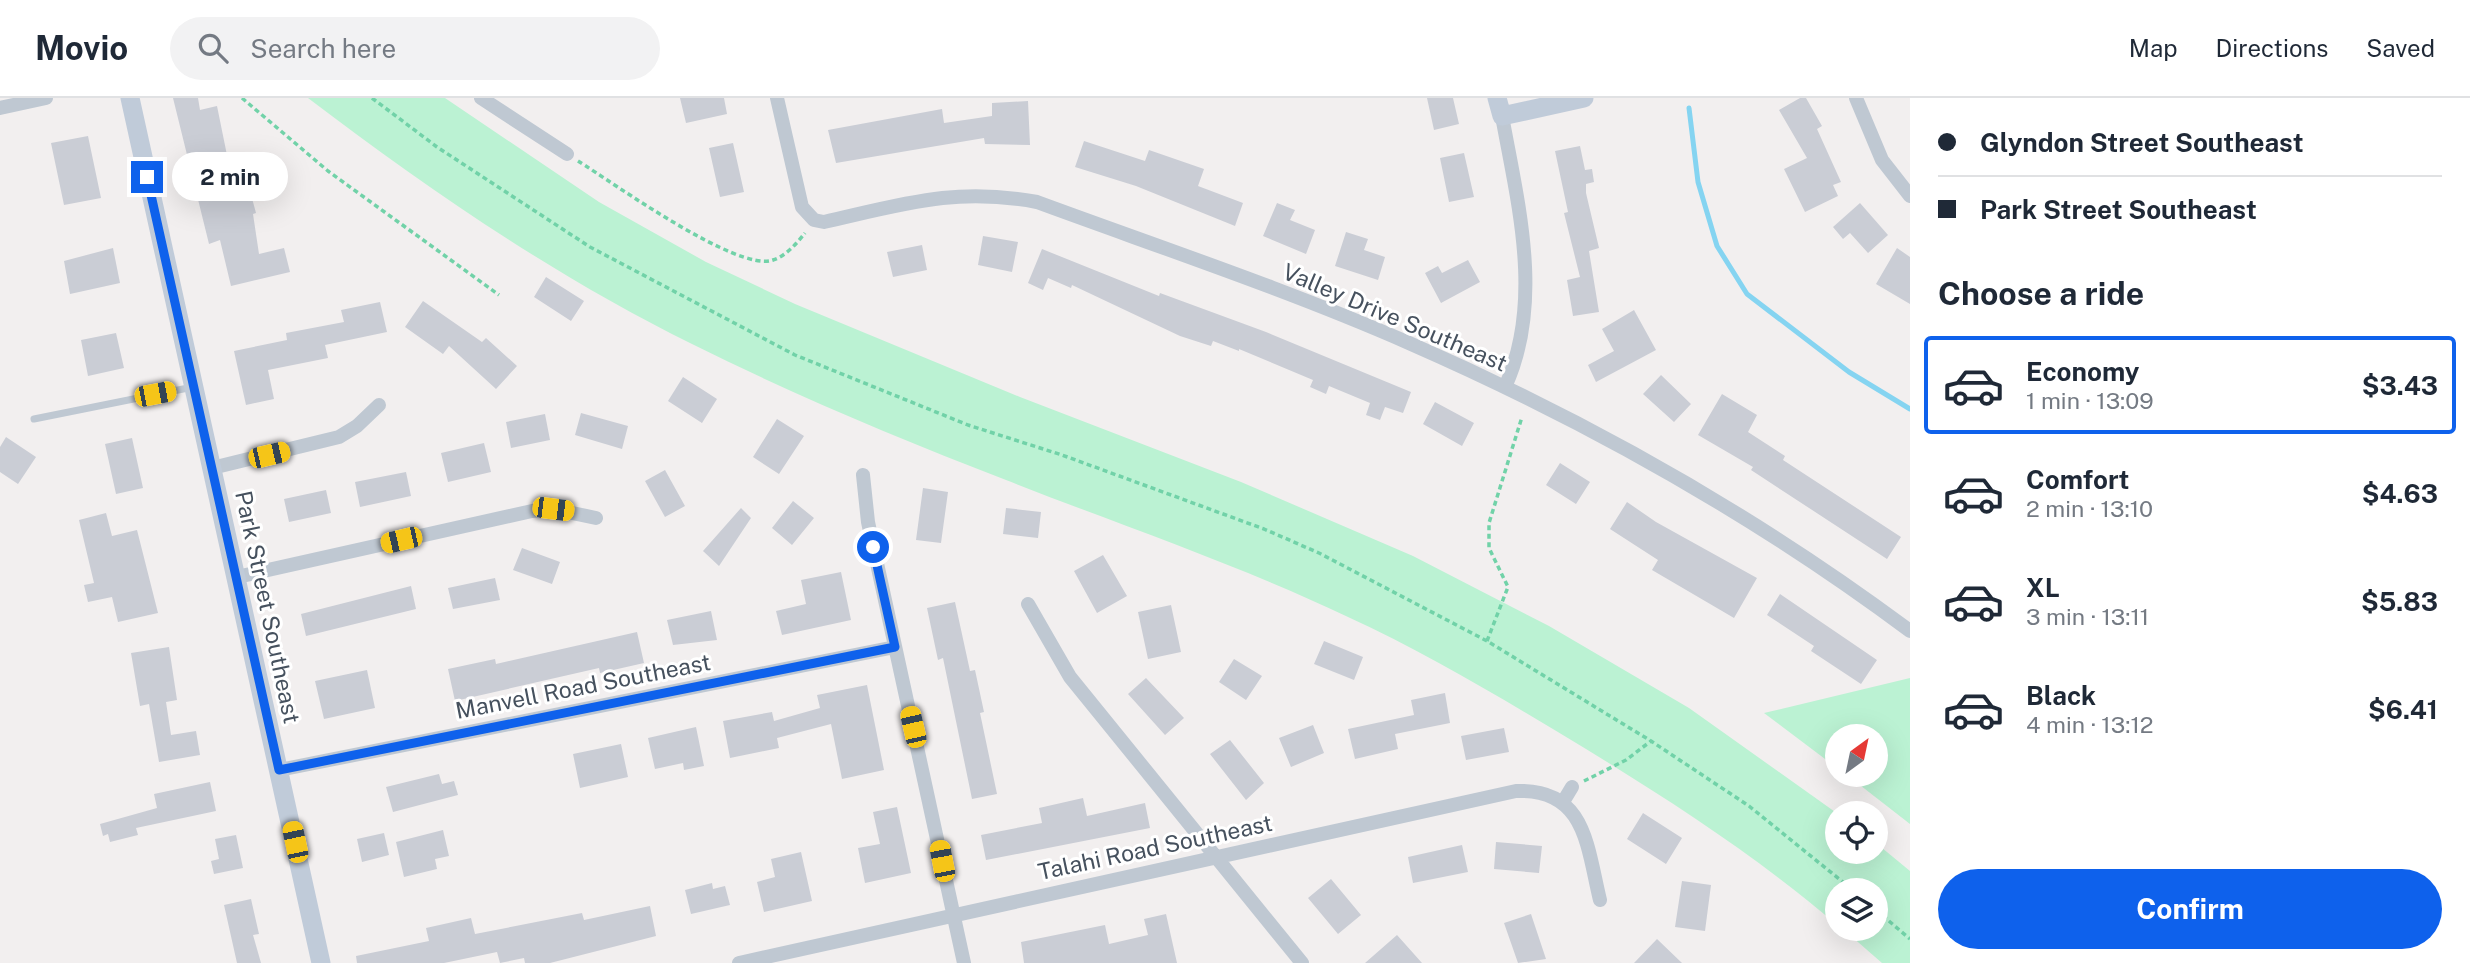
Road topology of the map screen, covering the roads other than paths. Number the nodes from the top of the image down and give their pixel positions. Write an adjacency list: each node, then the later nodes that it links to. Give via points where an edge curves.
1 (46, 98): 7 (street)
2 (130, 98): 11 (main road, Park Street Southeast)
3 (481, 98): 9 (street)
4 (777, 98): 12 (street, Valley Drive Southeast, via 802,207 814,220 824,222 948,195 1037,202 1310,303)
5 (1584, 98): 8 (main road)
6 (1856, 98): 10 (street, via 1882,160)
7 (9, 104)
8 (1499, 107): 12 (street, via 1520,212 1524,268 1524,322)
9 (567, 154)
10 (1910, 196)
11 (194, 387): 14 (lane); 15 (main road, Park Street Southeast)
12 (1505, 387): 20 (street, Valley Drive Southeast, via 1724,506)
13 (379, 405): 15 (street, via 339,437)
14 (34, 419)
15 (212, 468): 18 (main road, Park Street Southeast)
16 (863, 475): 21 (street, via 868,522)
17 (596, 518): 18 (street, via 553,509 532,511)
18 (237, 577): 22 (main road, Park Street Southeast)
19 (1028, 604): 25 (street, via 1070,677)
20 (1910, 631)
21 (895, 647): 22 (street, Manvell Road Southeast); 27 (street)
22 (279, 770): 28 (main road, Park Street Southeast)
23 (1572, 788): 24 (street)
24 (1563, 802): 25 (street, Talahi Road Southeast, via 1541,792 1516,791); 26 (street, via 1581,825)
25 (1218, 856): 27 (street, Talahi Road Southeast); 31 (street)
26 (1600, 900)
27 (952, 915): 29 (street, Talahi Road Southeast); 30 (street)
28 (321, 963)
29 (739, 963)
30 (964, 963)
31 (1302, 963)

